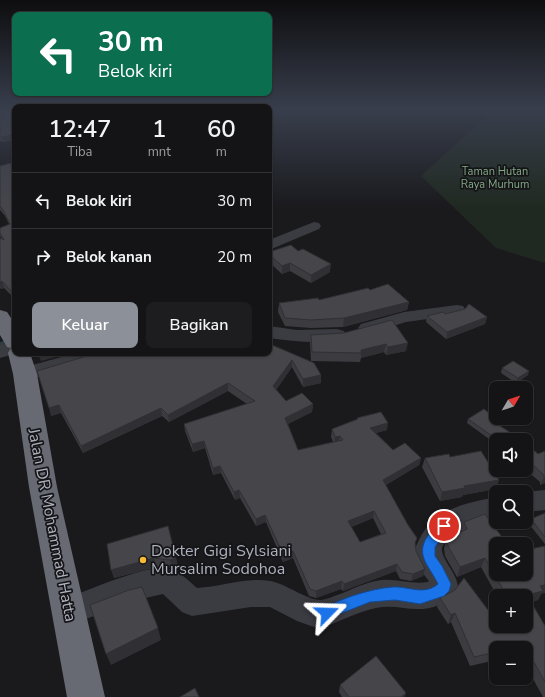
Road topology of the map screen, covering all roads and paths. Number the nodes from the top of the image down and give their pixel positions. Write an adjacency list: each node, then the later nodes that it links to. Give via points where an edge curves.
1 (314, 226): 2 (street)
2 (272, 244)
3 (457, 310): 4 (street, via 404,316 342,334 311,336)
4 (272, 332)
5 (12, 341): 6 (street)
6 (0, 352)
7 (16, 356): 11 (highway, Jalan DR Mohammad Hatta)
8 (545, 500): 9 (street)
9 (533, 501)
10 (489, 509): 11 (street, via 462,515 449,521 433,538 429,547 429,558 438,570 444,587 439,592 420,598 395,593 382,594 322,614 313,614 283,597 269,594 192,602 171,583 156,581)
11 (68, 612): 12 (highway, Jalan DR Mohammad Hatta)
12 (86, 697)

